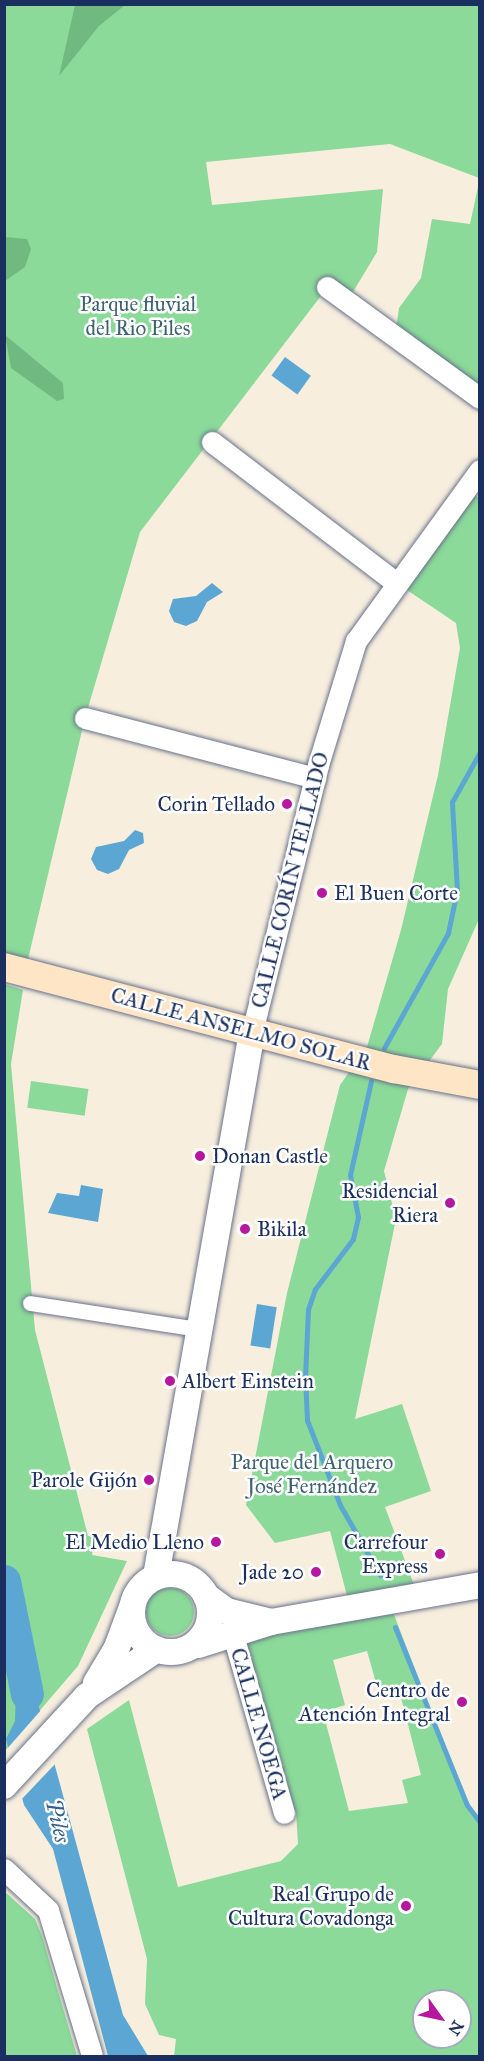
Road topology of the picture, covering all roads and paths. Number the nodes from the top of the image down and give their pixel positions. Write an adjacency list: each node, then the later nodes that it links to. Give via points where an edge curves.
1 (327, 287): 2 (street)
2 (480, 398)
3 (212, 442): 5 (street)
4 (480, 470): 5 (street, CALLE CORÍN TELLADO)
5 (395, 582): 7 (street, CALLE CORÍN TELLADO, via 356,641)
6 (85, 718): 7 (street)
7 (315, 778): 9 (street, CALLE CORÍN TELLADO)
8 (4, 967): 9 (main road, CALLE ANSELMO SOLAR)
9 (252, 1032): 10 (main road, CALLE ANSELMO SOLAR, via 394,1069); 12 (street, CALLE CORÍN TELLADO)
10 (480, 1085)
11 (30, 1303): 12 (street)
12 (198, 1329): 13 (street, CALLE CORÍN TELLADO)
13 (167, 1497): 14 (street, CALLE CORÍN TELLADO); 15 (street, CALLE CORÍN TELLADO, via 173,1553)
14 (156, 1576): 15 (street); 18 (street, via 136,1594)
15 (187, 1577): 17 (street)
16 (480, 1585): 19 (street)
17 (206, 1596): 19 (street, via 227,1611); 21 (street, via 210,1617)
18 (132, 1607): 22 (street, via 141,1638); 23 (street, via 116,1650)
19 (271, 1622): 20 (street)
20 (233, 1635): 21 (street); 25 (street, CALLE NOEGA)
21 (198, 1645): 22 (street, via 170,1654)
22 (157, 1649): 23 (street)
23 (87, 1696): 24 (street)
24 (8, 1782)
25 (284, 1813)
26 (4, 1869): 27 (street, via 48,1910)
27 (92, 2056)

